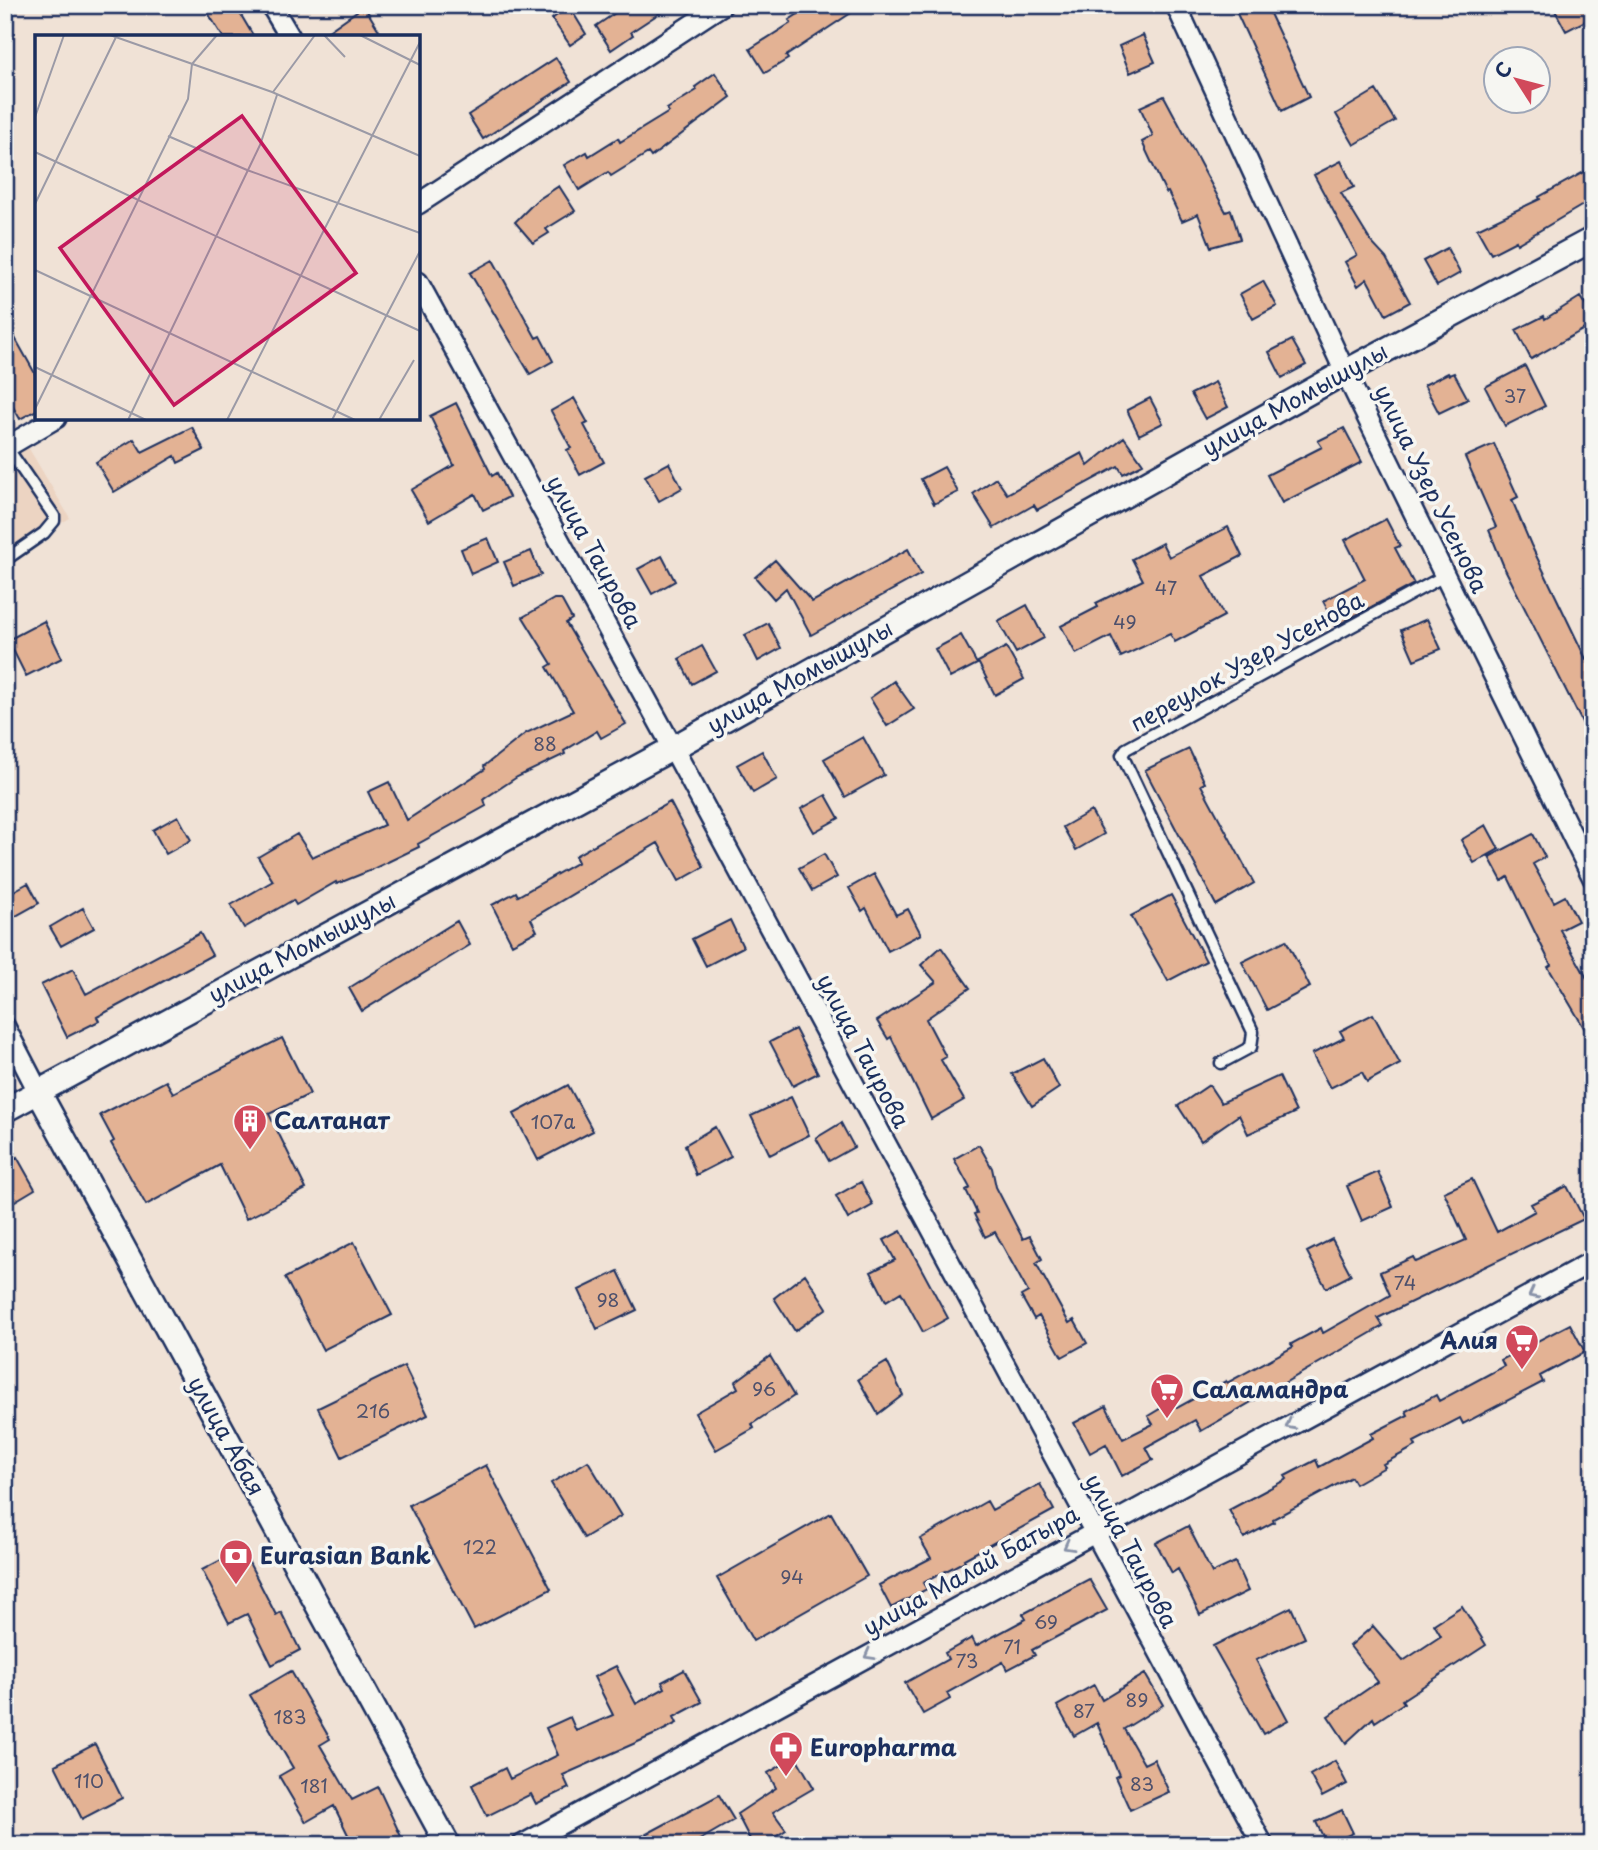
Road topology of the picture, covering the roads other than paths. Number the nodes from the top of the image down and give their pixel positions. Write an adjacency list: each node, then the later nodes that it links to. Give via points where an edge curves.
1 (271, 5): 4 (street)
2 (722, 5): 5 (street)
3 (1176, 5): 8 (street, улица Узер Усенова)
4 (289, 35)
5 (420, 203)
6 (1593, 239): 8 (street, улица Момышулы)
7 (420, 286): 13 (street, улица Таирова)
8 (1345, 372): 12 (street, улица Узер Усенова); 13 (street, улица Момышулы)
9 (53, 420): 10 (street)
10 (6, 447): 11 (lane, via 54,521)
11 (5, 560)
12 (1447, 575): 14 (street, улица Узер Усенова); 16 (lane, переулок Узер Усенова, via 1122,755 1252,1032 1251,1047)
13 (673, 748): 17 (street, улица Момышулы); 20 (street, улица Таирова)
14 (1593, 878)
15 (5, 1027): 17 (street, улица Абая)
16 (1221, 1063)
17 (38, 1091): 18 (street, улица Момышулы); 21 (street, улица Абая)
18 (5, 1110)
19 (1593, 1261): 20 (street, улица Малай Батыра, one-way to 20)
20 (1093, 1532): 22 (street, улица Малай Батыра, one-way to 22); 23 (street, улица Таирова)
21 (448, 1845)
22 (522, 1845)
23 (1263, 1845)

